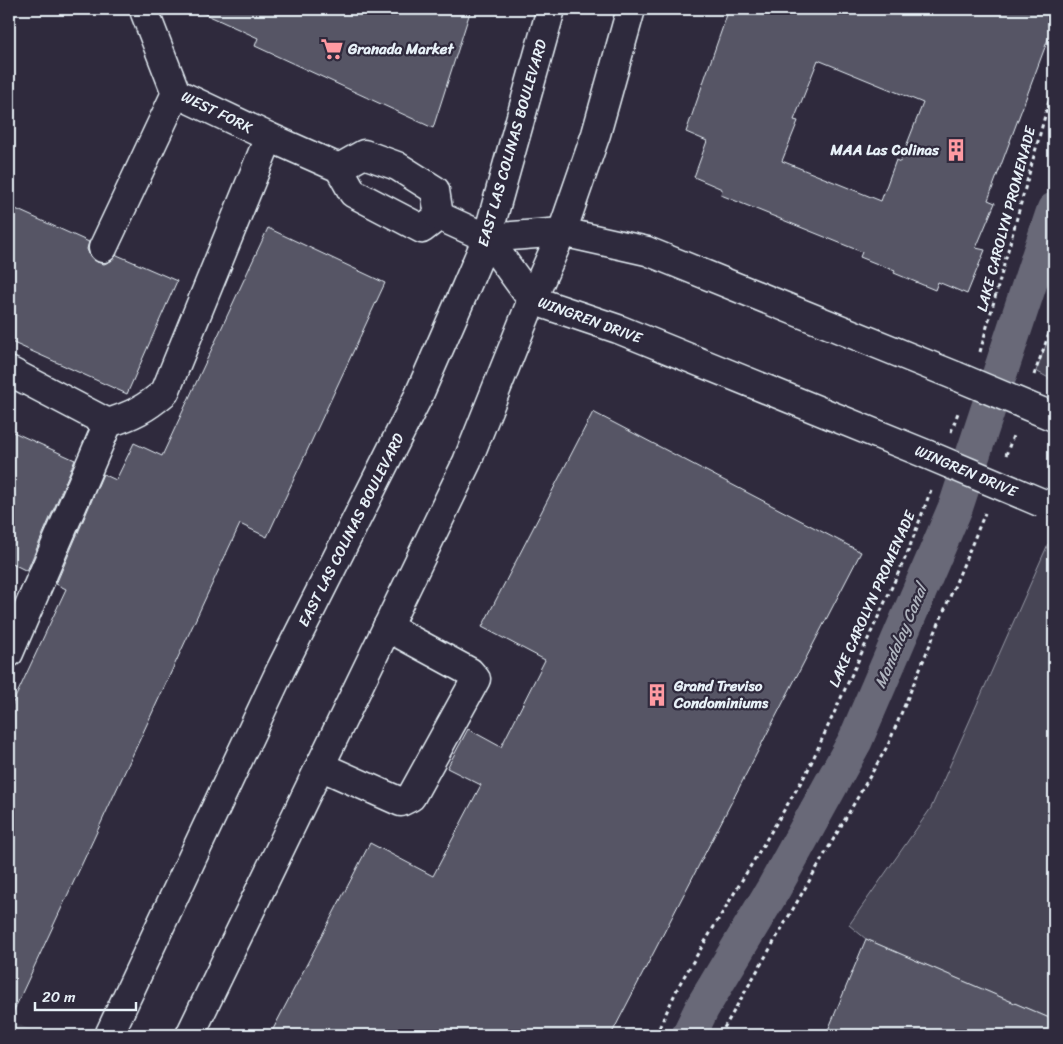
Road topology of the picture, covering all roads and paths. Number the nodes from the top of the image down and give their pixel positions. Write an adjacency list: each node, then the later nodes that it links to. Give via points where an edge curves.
1 (11, 9): 5 (path)
2 (147, 9): 8 (main road, WEST FORK, via 145,13)
3 (551, 9): 13 (main road, EAST LAS COLINAS BOULEVARD)
4 (631, 9): 12 (main road, via 596,134)
5 (15, 10): 6 (path)
6 (9, 26)
7 (1054, 83): 17 (path, LAKE CAROLYN PROMENADE)
8 (176, 93): 9 (main road, WEST FORK); 14 (main road)
9 (269, 137): 10 (main road, WEST FORK); 22 (main road, via 165,392 148,407)
10 (339, 168): 11 (main road, via 353,193 400,219 422,229); 11 (main road, via 364,154 397,166 435,190)
11 (439, 216): 13 (main road)
12 (562, 232): 13 (main road); 15 (main road); 21 (main road, bridge, via 647,251)
13 (487, 238): 15 (main road, WINGREN DRIVE); 32 (main road, EAST LAS COLINAS BOULEVARD, via 418,397 281,668)
14 (103, 248)
15 (532, 300): 27 (main road, WINGREN DRIVE, bridge, via 618,329); 29 (main road, via 467,462)
16 (1054, 320): 19 (path)
17 (978, 358)
18 (9, 371): 22 (main road)
19 (1033, 380)
20 (961, 405): 24 (path)
21 (1054, 417)
22 (108, 423): 30 (main road)
23 (1016, 426): 25 (path)
24 (951, 433)
25 (1003, 462)
26 (931, 489): 34 (path, LAKE CAROLYN PROMENADE, via 908,554 807,772 679,985)
27 (1048, 505)
28 (987, 508): 35 (path, via 888,745)
29 (387, 627): 31 (main road); 31 (main road, via 470,672 476,679 410,798 401,802)
30 (9, 653)
31 (320, 766): 33 (main road)
32 (109, 1035)
33 (190, 1035)
34 (656, 1035)
35 (720, 1035)

